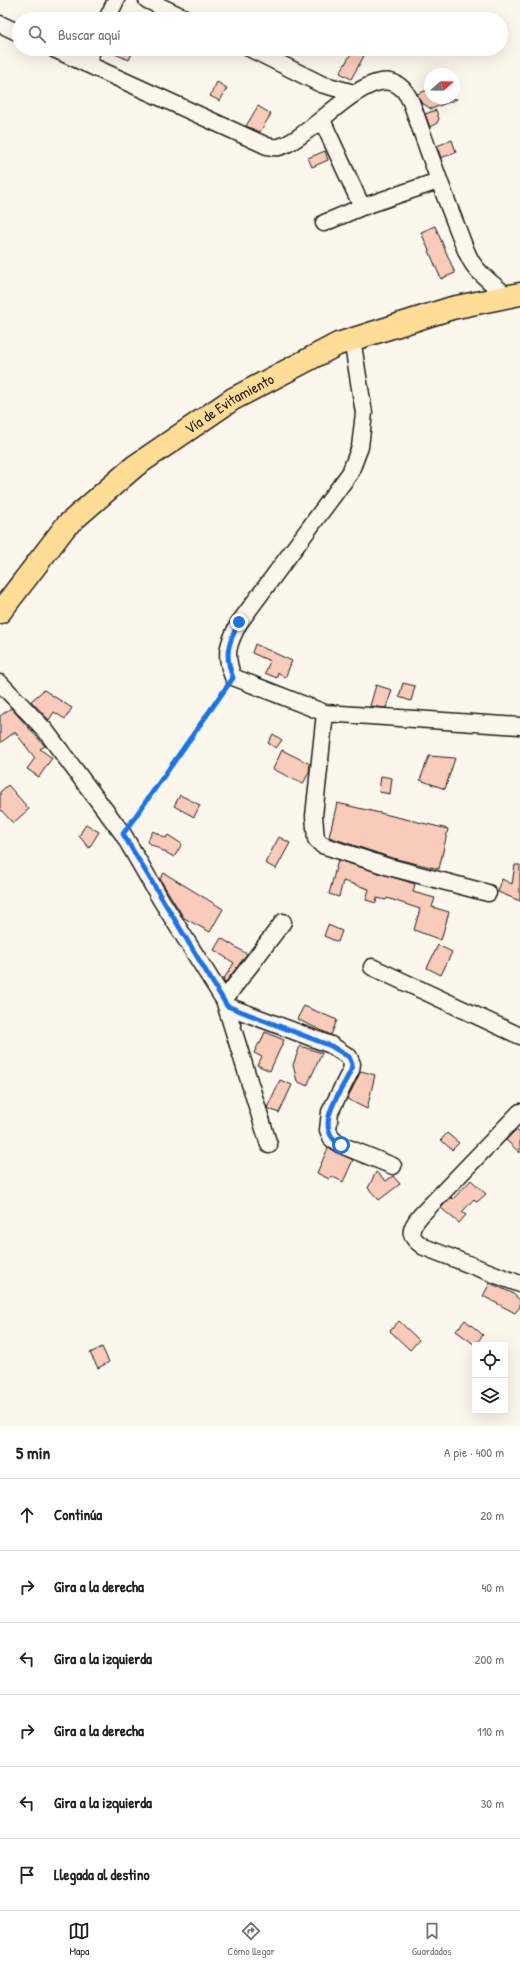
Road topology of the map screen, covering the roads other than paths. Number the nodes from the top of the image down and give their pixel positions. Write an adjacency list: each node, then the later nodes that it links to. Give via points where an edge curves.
1 (116, 0): 3 (street)
2 (147, 0): 4 (street)
3 (110, 12)
4 (172, 12)
5 (0, 24): 6 (street)
6 (12, 30)
7 (69, 56): 10 (street)
8 (90, 56): 10 (street)
9 (265, 56): 11 (street, via 321,84)
10 (86, 64): 12 (street, via 275,148 286,145)
11 (354, 93): 12 (street); 13 (street, via 375,82 390,82 405,90 413,106)
12 (322, 120): 14 (street)
13 (438, 181): 14 (street); 16 (street, via 475,268)
14 (362, 207): 15 (street)
15 (324, 222)
16 (514, 295): 17 (highway, Vía de Evitamiento, via 452,308)
17 (352, 339): 18 (highway, Vía de Evitamiento, via 233,399 134,466 66,526); 20 (street, via 364,413 360,447 350,473 239,622 228,650 227,663 233,678)
18 (0, 612)
19 (0, 683): 25 (street, via 45,730 123,834)
20 (325, 713): 21 (street); 22 (street, via 314,816 316,839 322,845 389,867)
21 (520, 726)
22 (488, 893)
23 (283, 922): 25 (street)
24 (372, 967): 26 (street)
25 (226, 1003): 28 (street); 29 (street, via 331,1046 349,1057 351,1070 330,1112 328,1130 332,1139 341,1145)
26 (520, 1036)
27 (520, 1112): 30 (street, via 421,1215 413,1225 411,1233 413,1239 424,1247)
28 (269, 1145)
29 (393, 1166)
30 (520, 1284)

